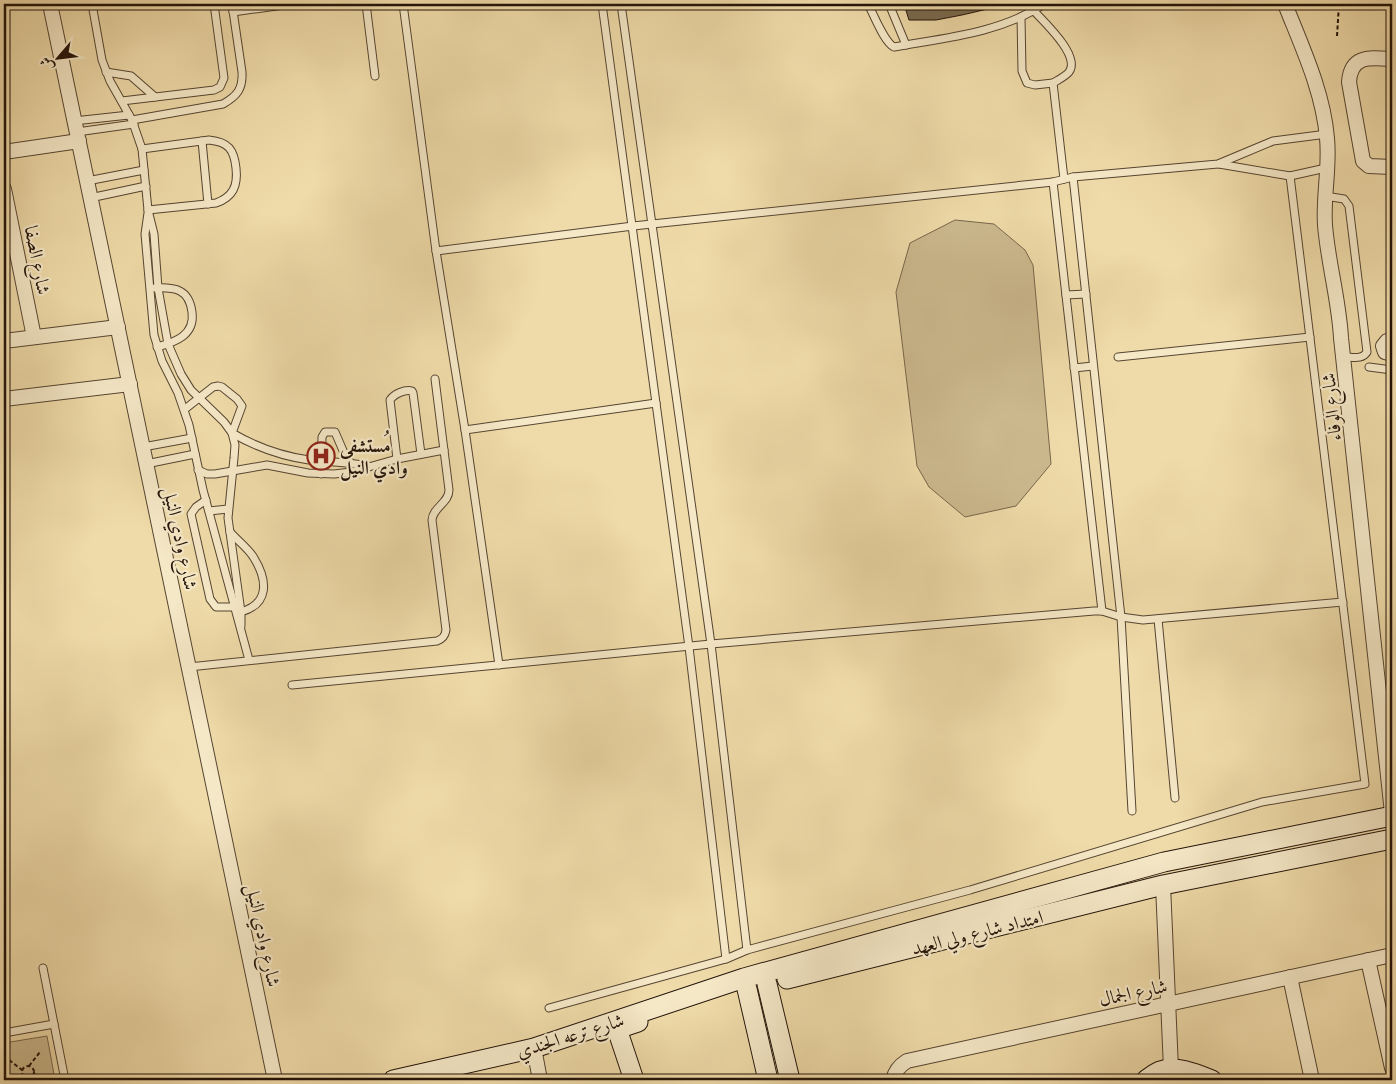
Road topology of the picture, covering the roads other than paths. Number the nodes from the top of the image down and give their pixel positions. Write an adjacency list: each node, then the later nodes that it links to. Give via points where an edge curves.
1 (50, 4): 24 (street, شارع وادي النيل)
2 (92, 4): 18 (lane)
3 (214, 4): 21 (lane, via 223,83 214,90)
4 (291, 4): 13 (lane)
5 (366, 4): 19 (lane)
6 (403, 4): 47 (lane)
7 (602, 4): 46 (lane)
8 (621, 4): 45 (lane)
9 (868, 4): 16 (lane, via 890,46)
10 (889, 4): 16 (lane)
11 (1044, 4): 14 (lane)
12 (1285, 4): 25 (street, شارع الوفاء, via 1318,91)
13 (233, 8): 23 (lane, via 243,82 233,99 223,104)
14 (1034, 11): 15 (lane); 20 (lane, via 1070,57 1072,65 1069,72)
15 (1021, 17): 16 (lane, via 982,31); 20 (lane, via 1024,77 1035,85)
16 (906, 45)
17 (1392, 59): 30 (street, via 1367,58 1353,66 1350,74 1361,157 1374,167)
18 (106, 72): 21 (lane, via 131,76); 22 (lane)
19 (375, 76)
20 (1053, 83): 35 (lane)
21 (155, 97): 22 (lane)
22 (122, 101): 23 (lane)
23 (132, 119): 24 (lane); 24 (lane); 27 (lane)
24 (77, 132): 28 (street); 36 (street, شارع وادي النيل)
25 (1326, 134): 29 (lane, via 1273,141); 31 (street, شارع الوفاء)
26 (202, 141): 27 (lane); 42 (lane); 42 (lane, via 217,141 230,148 235,156 235,188 224,200)
27 (142, 149): 32 (lane)
28 (4, 152)
29 (1218, 164): 33 (lane); 34 (lane)
30 (1392, 167)
31 (1326, 168): 33 (lane); 40 (street, شارع الوفاء)
32 (144, 170): 36 (lane); 38 (lane)
33 (1290, 176): 54 (lane)
34 (1073, 177): 35 (lane); 50 (lane)
35 (1064, 179): 37 (lane)
36 (87, 181): 41 (street, شارع وادي النيل)
37 (1053, 182): 45 (lane); 51 (lane)
38 (146, 186): 41 (lane); 43 (lane)
39 (4, 189): 44 (street, شارع الصفا)
40 (1325, 196): 61 (street, شارع الوفاء, via 1326,227); 61 (lane, via 1344,199 1349,206 1367,352 1363,357)
41 (90, 198): 52 (street, شارع وادي النيل)
42 (208, 204): 43 (lane)
43 (148, 210): 48 (lane, via 145,234); 49 (lane, via 154,234)
44 (7, 219): 53 (street, شارع الصفا)
45 (653, 224): 46 (lane); 98 (lane)
46 (633, 226): 47 (lane); 70 (lane)
47 (436, 251): 72 (lane)
48 (148, 288): 49 (lane); 58 (lane)
49 (158, 288): 57 (lane); 57 (lane, via 179,290 191,303 191,327)
50 (1086, 294): 51 (lane); 62 (lane)
51 (1066, 295): 64 (lane)
52 (118, 327): 53 (street); 67 (street, شارع وادي النيل)
53 (34, 337): 56 (street)
54 (1310, 337): 60 (lane); 91 (lane)
55 (1392, 340): 59 (street, via 1383,346 1385,352)
56 (4, 341)
57 (168, 344): 58 (lane); 68 (lane, via 181,374)
58 (157, 347): 71 (lane)
59 (1392, 354)
60 (1118, 357)
61 (1344, 357): 106 (street, شارع الوفاء)
62 (1093, 366): 64 (lane); 95 (lane)
63 (1368, 367): 65 (lane)
64 (1074, 368): 93 (lane)
65 (1392, 370)
66 (435, 379): 76 (lane)
67 (130, 384): 69 (street); 75 (street, شارع وادي النيل)
68 (199, 398): 71 (lane); 73 (lane); 73 (lane, via 218,386 237,399 242,406)
69 (4, 399)
70 (656, 404): 72 (lane); 99 (lane)
71 (185, 409): 74 (lane)
72 (465, 430): 101 (lane)
73 (232, 433): 80 (lane, via 276,453); 85 (lane)
74 (192, 438): 75 (lane); 77 (lane)
75 (143, 447): 82 (street, شارع وادي النيل)
76 (444, 450): 78 (lane); 100 (lane, via 449,494 432,515 446,630 442,639)
77 (195, 454): 82 (lane); 84 (lane)
78 (421, 454): 79 (lane); 79 (lane, via 413,393 407,390 390,400)
79 (398, 459): 83 (lane)
80 (321, 461): 81 (lane); 81 (lane, via 322,437 331,431 337,434); 86 (lane)
81 (350, 462): 83 (lane)
82 (146, 464): 102 (street, شارع وادي النيل)
83 (370, 466): 86 (lane, via 351,472)
84 (198, 470): 85 (lane, via 207,474); 87 (lane)
85 (234, 471): 86 (lane, via 267,465); 88 (lane)
86 (320, 474)
87 (206, 500): 89 (lane); 92 (lane, via 191,514 210,599 216,607)
88 (228, 509): 89 (lane); 90 (lane)
89 (209, 511): 92 (lane)
90 (230, 532): 94 (lane); 94 (lane, via 254,557 263,581 260,602 252,609)
91 (1343, 602): 96 (lane); 111 (lane, via 1365,784 1262,802 970,890)
92 (234, 606): 97 (lane)
93 (1102, 611): 95 (lane); 98 (lane)
94 (240, 612): 97 (lane)
95 (1121, 617): 96 (lane); 105 (lane)
96 (1158, 619): 104 (lane)
97 (241, 626): 100 (lane)
98 (710, 644): 99 (lane); 111 (lane)
99 (689, 647): 101 (lane); 113 (lane)
100 (249, 660): 102 (lane)
101 (499, 665): 103 (lane)
102 (189, 667): 129 (street, شارع وادي النيل)
103 (292, 685)
104 (1175, 798)
105 (1132, 810)
106 (1392, 815): 107 (main road, امتداد شارع ولي العهد)
107 (1366, 822): 109 (main road); 117 (main road, امتداد شارع ولي العهد, via 1164,862)
108 (1392, 839): 109 (main road, امتداد شارع ولي العهد)
109 (1369, 842): 110 (main road, امتداد شارع ولي العهد)
110 (1162, 885): 118 (main road, امتداد شارع ولي العهد); 119 (street)
111 (747, 950): 113 (lane)
112 (1392, 955): 114 (street, شارع الجمال)
113 (726, 959): 120 (lane)
114 (1368, 960): 116 (street, شارع الجمال); 125 (street)
115 (43, 968): 121 (lane)
116 (1290, 977): 119 (street, شارع الجمال); 137 (street)
117 (746, 984): 118 (main road, امتداد شارع ولي العهد); 122 (main road, شارع ترعه الجندي); 133 (main road)
118 (767, 984): 134 (main road)
119 (1168, 1004): 126 (street); 135 (street, شارع الجمال, via 907,1061 895,1072)
120 (549, 1008)
121 (54, 1024): 123 (lane); 128 (lane)
122 (616, 1026): 124 (main road, شارع ترعه الجندي); 132 (main road)
123 (4, 1033)
124 (534, 1048): 130 (main road, شارع ترعه الجندي); 131 (street)
125 (1392, 1068)
126 (1171, 1069): 127 (main road); 136 (main road, via 1160,1071)
127 (1203, 1079)
128 (65, 1080)
129 (275, 1080)
130 (393, 1080)
131 (540, 1080)
132 (634, 1080)
133 (768, 1080)
134 (790, 1080)
135 (893, 1080)
136 (1146, 1080)
137 (1312, 1080)

